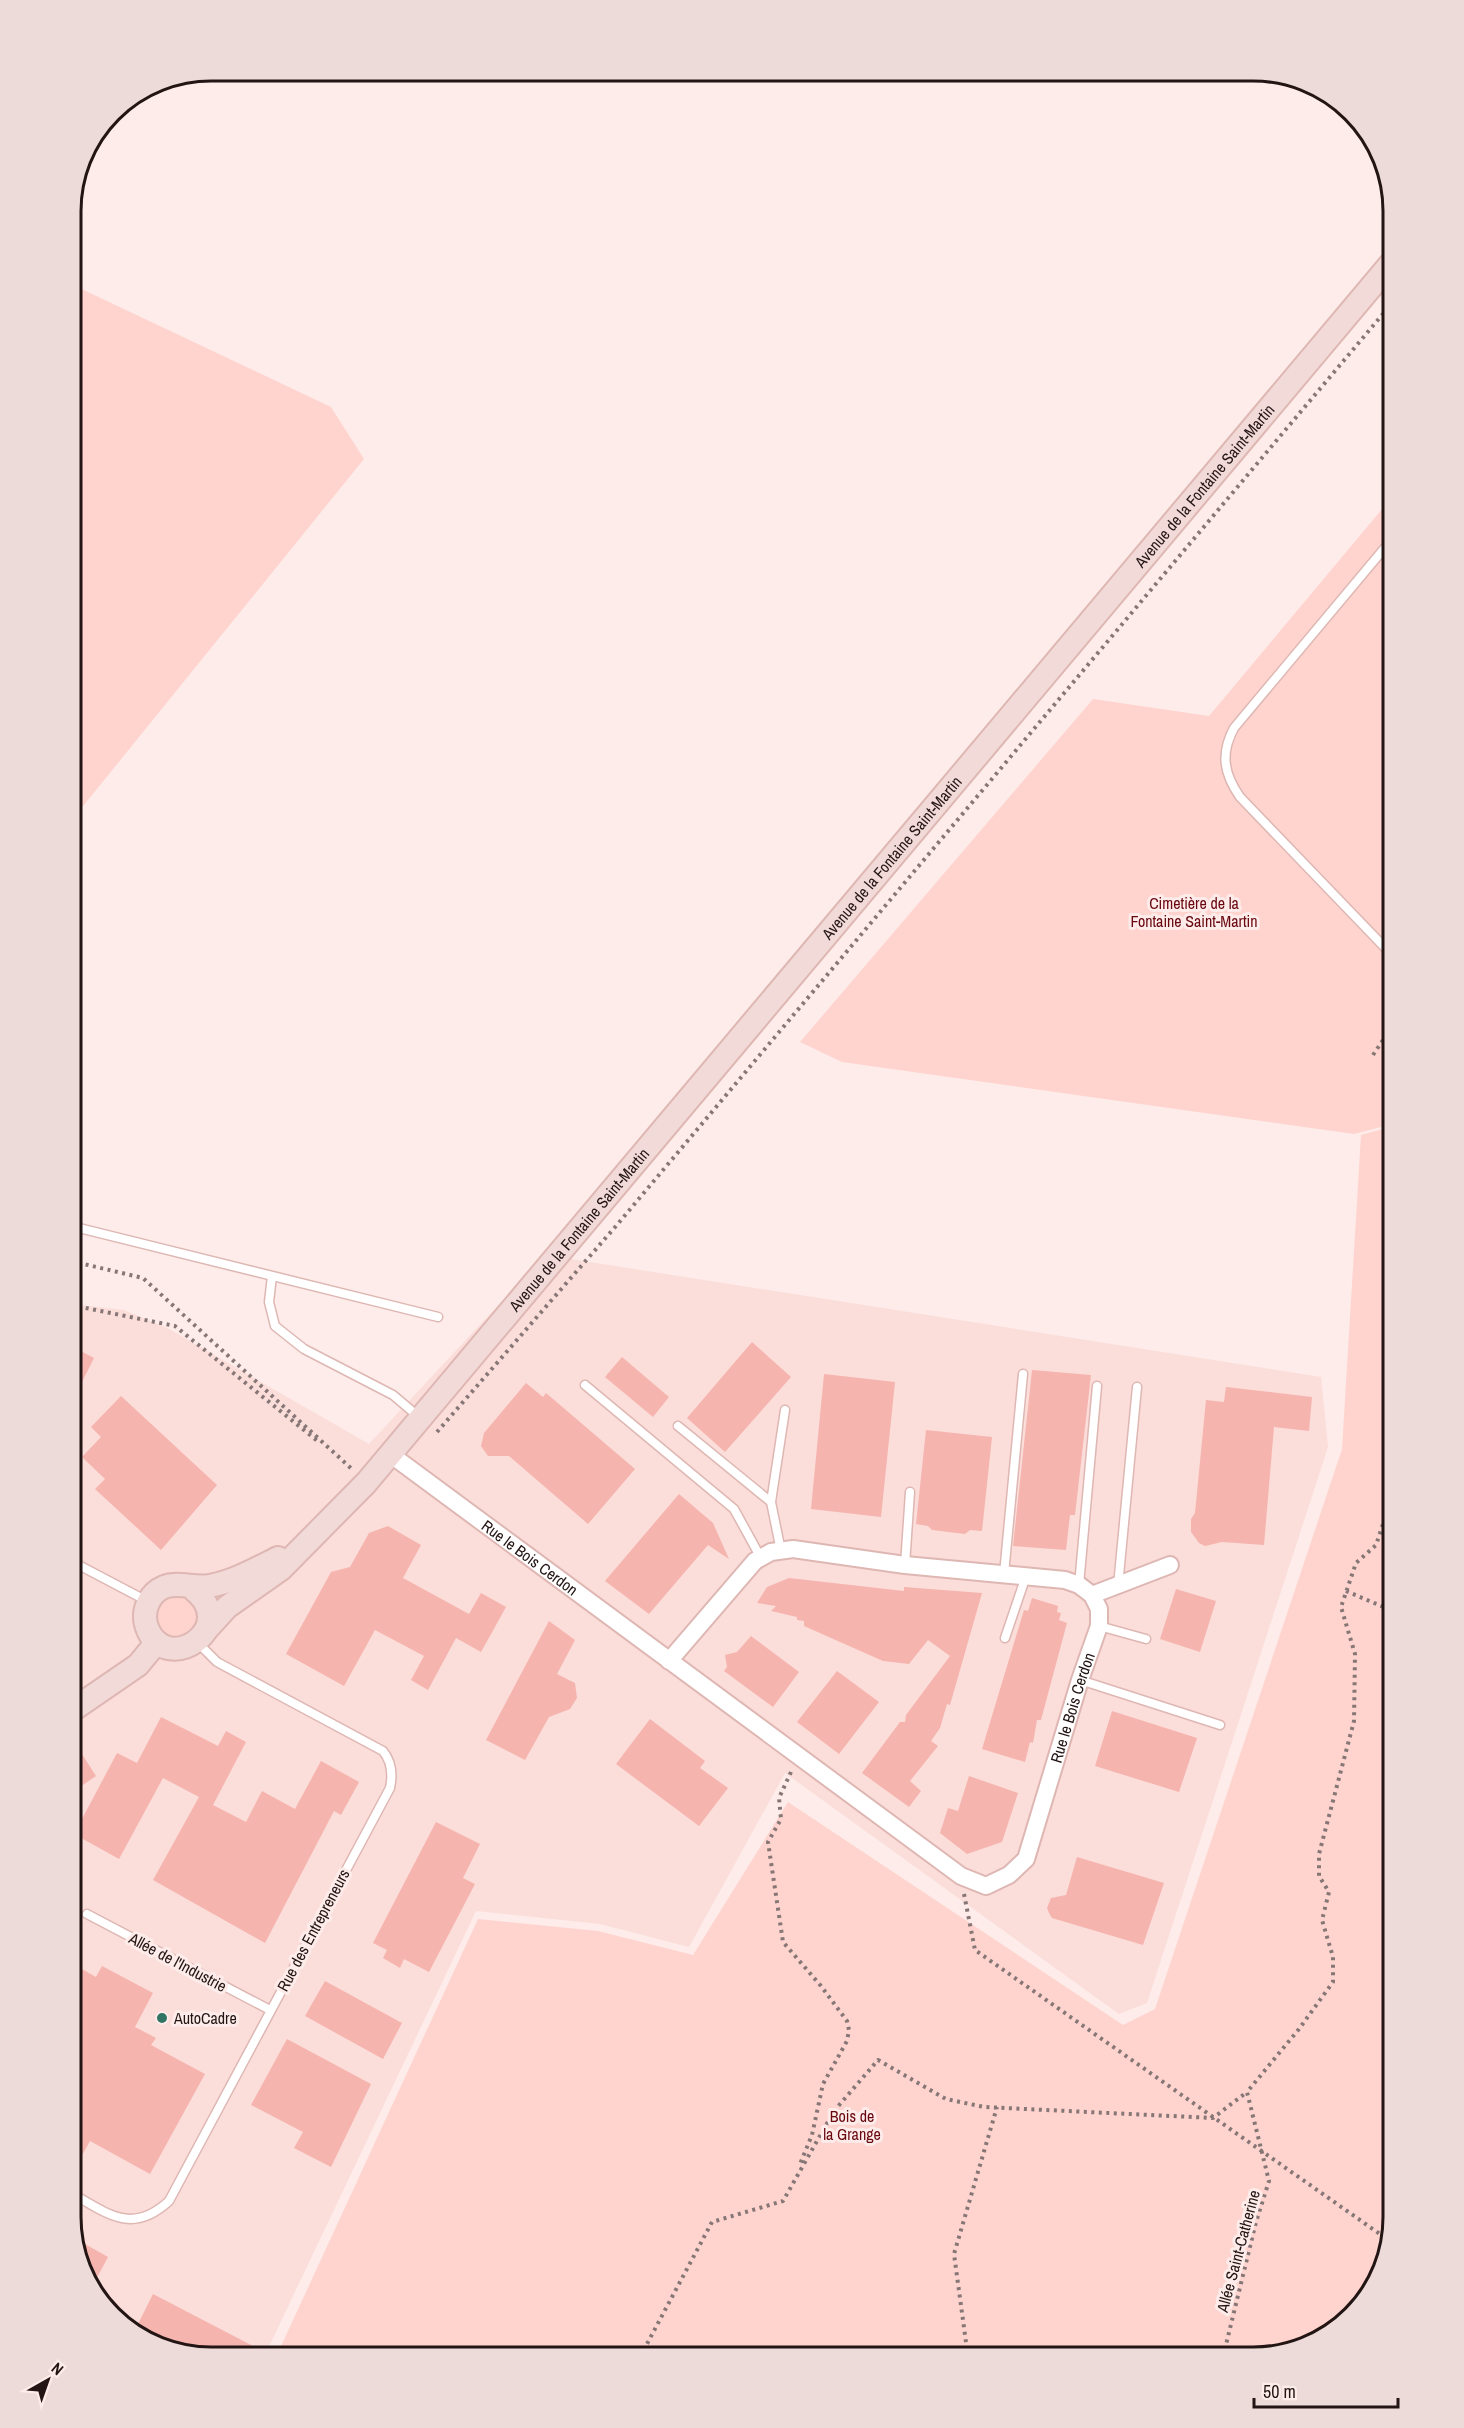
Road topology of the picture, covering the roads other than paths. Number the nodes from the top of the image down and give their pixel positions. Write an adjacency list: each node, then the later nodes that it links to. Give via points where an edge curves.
1 (1383, 274): 12 (main road, Avenue de la Fontaine Saint-Martin)
2 (1383, 551): 3 (lane, via 1234,728 1224,754 1227,775 1240,797)
3 (1383, 945)
4 (81, 1228): 5 (lane)
5 (272, 1276): 6 (lane); 12 (lane, via 269,1302 275,1326 304,1349 393,1395)
6 (438, 1317)
7 (1023, 1374): 23 (lane)
8 (585, 1385): 19 (lane, via 734,1509)
9 (1097, 1386): 27 (lane)
10 (1137, 1387): 25 (lane)
11 (785, 1410): 16 (lane)
12 (425, 1426): 14 (main road, Avenue de la Fontaine Saint-Martin)
13 (678, 1426): 16 (lane)
14 (390, 1454): 17 (main road, Avenue de la Fontaine Saint-Martin, via 359,1476); 34 (street, Rue le Bois Cerdon)
15 (910, 1492): 20 (lane)
16 (771, 1502): 18 (lane)
17 (301, 1547): 26 (main road, via 228,1582); 30 (main road, Avenue de la Fontaine Saint-Martin, via 281,1569 227,1607)
18 (781, 1551): 19 (street); 20 (street, via 793,1549)
19 (761, 1558): 34 (street)
20 (905, 1565): 23 (street)
21 (1170, 1565): 25 (street)
22 (81, 1566): 28 (lane)
23 (1004, 1574): 24 (street)
24 (1026, 1576): 27 (street, via 1065,1580); 31 (lane)
25 (1118, 1586): 27 (street)
26 (193, 1589): 28 (main road, via 173,1584 154,1593); 30 (main road, via 207,1605 209,1617)
27 (1085, 1590): 29 (street, via 1099,1609)
28 (148, 1602): 33 (main road, via 145,1623)
29 (1099, 1626): 32 (lane); 35 (street, Rue le Bois Cerdon)
30 (201, 1636): 33 (main road, via 177,1649); 39 (lane, Rue des Entrepreneurs, via 216,1662 382,1751 391,1768 390,1788)
31 (1005, 1638)
32 (1146, 1639)
33 (157, 1642): 36 (main road, via 138,1665)
34 (669, 1661): 35 (street, Rue le Bois Cerdon, via 961,1876 986,1886 1009,1875 1026,1859)
35 (1080, 1680): 37 (lane)
36 (81, 1704)
37 (1220, 1725)
38 (87, 1914): 39 (lane, Allée de l'Industrie)
39 (270, 2010): 40 (lane, Rue des Entrepreneurs, via 170,2201 145,2218 115,2218)
40 (81, 2199)

